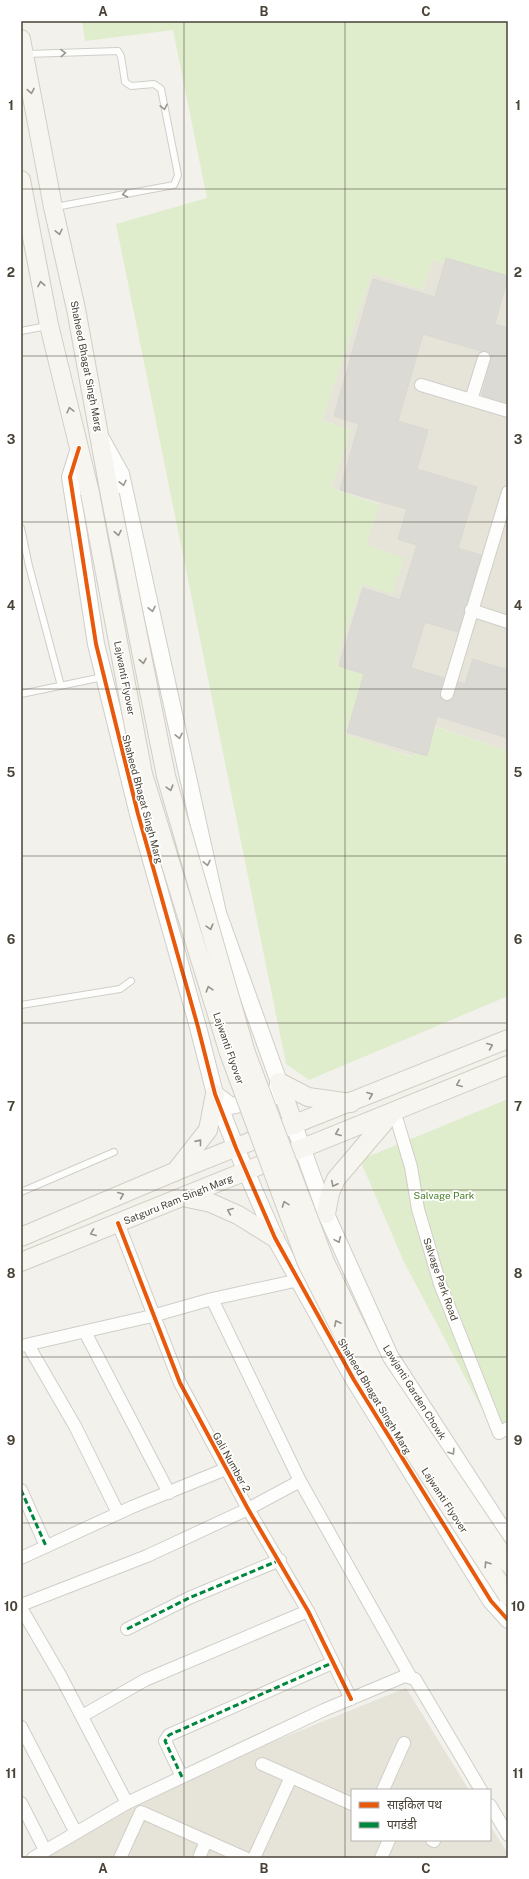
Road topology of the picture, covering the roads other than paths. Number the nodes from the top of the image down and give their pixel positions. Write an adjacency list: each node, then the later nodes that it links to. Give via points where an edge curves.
1 (22, 46): 3 (main road, Shaheed Bhagat Singh Marg, one-way to 3); 3 (lane, one-way to 3, via 118,51 122,56 125,82 131,86 154,84 161,90 178,175 174,185)
2 (21, 180): 4 (main road, one-way to 2)
3 (53, 207): 10 (main road, Shaheed Bhagat Singh Marg, one-way to 10, via 76,308)
4 (49, 325): 5 (lane); 11 (main road, one-way to 4)
5 (21, 332)
6 (484, 358): 8 (street)
7 (421, 385): 8 (street)
8 (471, 400): 9 (street)
9 (508, 411)
10 (100, 435): 24 (street, Shaheed Bhagat Singh Marg, one-way to 24, via 121,474 218,913); 59 (main road, Lajwanti Flyover, one-way to 59, bridge, via 166,776 246,1053 325,1262 376,1367)
11 (79, 448): 16 (street, Shaheed Bhagat Singh Marg, via 70,477 96,644); 60 (main road, Lajwanti Flyover, one-way to 11, bridge, via 363,1374 306,1261 230,1053 143,774)
12 (508, 492): 14 (street)
13 (21, 528): 17 (lane)
14 (471, 610): 15 (street); 19 (street)
15 (508, 622)
16 (104, 676): 17 (lane); 25 (street, Shaheed Bhagat Singh Marg, via 138,814)
17 (61, 686): 18 (lane)
18 (21, 694)
19 (446, 694)
20 (131, 980): 21 (lane, via 120,988)
21 (21, 1005)
22 (508, 1038): 26 (main road, one-way to 22)
23 (508, 1064): 27 (main road, one-way to 27)
24 (279, 1082): 25 (street, via 274,1097 232,1106); 26 (main road, via 308,1097); 28 (main road, Shaheed Bhagat Singh Marg)
25 (215, 1094): 29 (street, Shaheed Bhagat Singh Marg); 33 (main road, one-way to 25, via 208,1130)
26 (351, 1103): 28 (main road)
27 (394, 1110): 30 (main road, one-way to 30); 36 (main road, one-way to 36, via 336,1179); 48 (street, Salvage Park Road, via 411,1167 418,1209 440,1284 499,1433)
28 (294, 1125): 29 (main road); 30 (street, Lawjanti Garden Chowk)
29 (236, 1148): 32 (street); 33 (main road)
30 (302, 1148): 32 (main road); 36 (street, Lawjanti Garden Chowk)
31 (114, 1152): 34 (lane)
32 (246, 1171): 35 (main road, Satguru Ram Singh Marg); 39 (street, Shaheed Bhagat Singh Marg)
33 (174, 1172): 38 (main road, one-way to 33)
34 (21, 1192)
35 (182, 1197): 37 (main road, Satguru Ram Singh Marg); 39 (main road, one-way to 35, via 238,1215 211,1203)
36 (326, 1214): 46 (street, Lawjanti Garden Chowk, one-way to 46)
37 (118, 1223): 40 (main road, Satguru Ram Singh Marg, one-way to 40); 43 (street, Gali Number 2)
38 (21, 1237)
39 (275, 1238): 41 (street, Shaheed Bhagat Singh Marg)
40 (21, 1262)
41 (299, 1280): 42 (street); 47 (street, Shaheed Bhagat Singh Marg)
42 (212, 1299): 43 (street); 50 (street)
43 (152, 1316): 44 (street); 49 (street, Gali Number 2, via 180,1383)
44 (85, 1332): 45 (street); 52 (street)
45 (25, 1346): 54 (street, via 75,1426)
46 (390, 1356): 47 (street, via 374,1352 354,1363); 55 (street, Lawjanti Garden Chowk, one-way to 55)
47 (354, 1380): 64 (street, Shaheed Bhagat Singh Marg, via 491,1601)
48 (508, 1428)
49 (226, 1469): 52 (street); 53 (street, Gali Number 2)
50 (300, 1481): 53 (street); 67 (street)
51 (21, 1490): 56 (street)
52 (169, 1493): 54 (street)
53 (248, 1509): 58 (street, Gali Number 2); 61 (street, via 147,1556)
54 (118, 1514): 56 (street)
55 (508, 1538)
56 (46, 1546): 57 (street)
57 (21, 1558)
58 (280, 1560): 63 (street, Gali Number 2); 65 (street, via 189,1598)
59 (508, 1563)
60 (508, 1596)
61 (21, 1604)
62 (21, 1608): 69 (street)
63 (308, 1611): 66 (street, Gali Number 2); 69 (street, via 145,1680)
64 (508, 1620)
65 (127, 1629)
66 (332, 1663): 68 (street, Gali Number 2); 73 (street, via 168,1735 165,1741)
67 (410, 1676): 68 (street); 76 (street, via 415,1679)
68 (351, 1699): 73 (street)
69 (82, 1716): 78 (street)
70 (21, 1727): 82 (street)
71 (404, 1743): 75 (street)
72 (262, 1764): 74 (street)
73 (182, 1777): 78 (street)
74 (291, 1777): 79 (street); 91 (street)
75 (383, 1789)
76 (480, 1789)
77 (21, 1803): 86 (street)
78 (127, 1803): 82 (street)
79 (351, 1804)
80 (491, 1806): 81 (street)
81 (504, 1820): 83 (street)
82 (76, 1833): 86 (street)
83 (508, 1835)
84 (206, 1841): 88 (street, via 141,1812); 89 (street); 90 (street)
85 (389, 1841): 92 (street)
86 (45, 1850): 87 (street)
87 (32, 1858)
88 (120, 1858)
89 (199, 1858)
90 (245, 1858)
91 (254, 1858)
92 (381, 1858)

